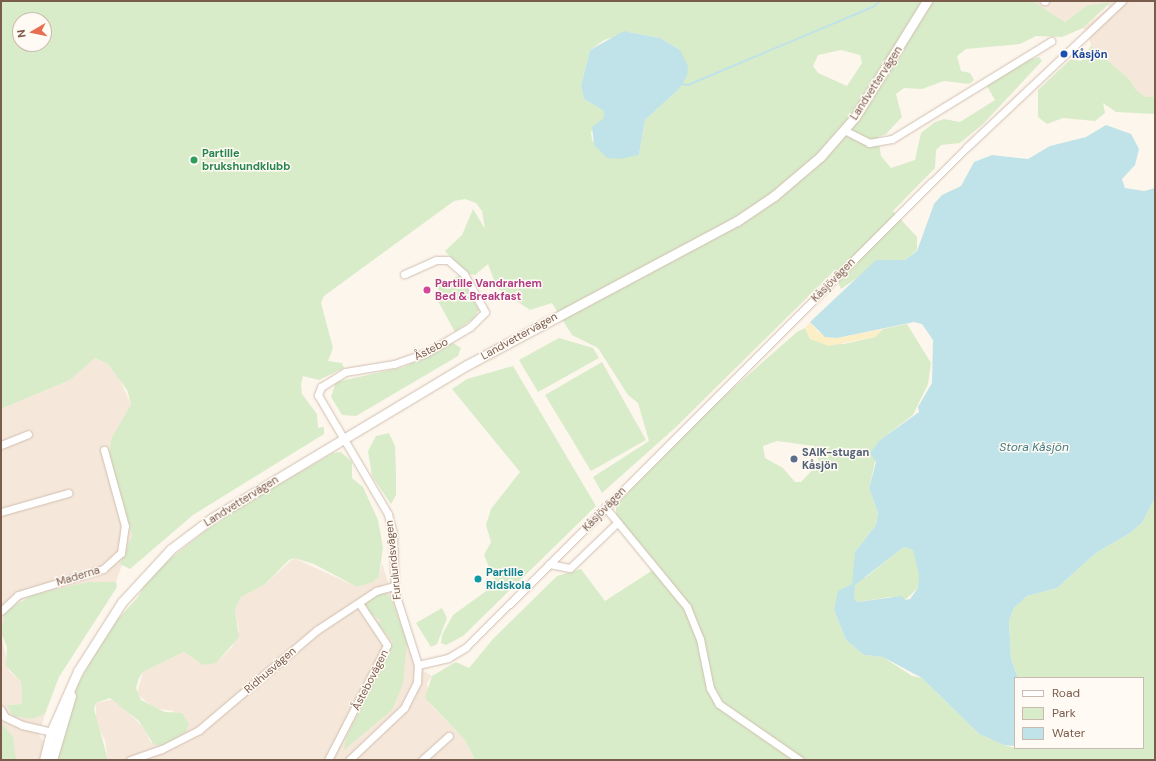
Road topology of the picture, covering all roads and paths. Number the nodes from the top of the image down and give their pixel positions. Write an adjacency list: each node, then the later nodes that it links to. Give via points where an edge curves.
1 (927, 1): 4 (street, Landvettervägen, via 874,91)
2 (1122, 1): 11 (street, Kåsjövägen, via 972,142)
3 (1051, 41): 4 (street, via 892,139 869,143)
4 (844, 130): 7 (street, Landvettervägen, via 803,173 737,221 511,340)
5 (404, 274): 7 (street, Åstebo, via 436,260 448,260 464,274 485,312 470,327 426,353 394,364 345,372 321,386 318,395)
6 (28, 434): 8 (street)
7 (344, 438): 15 (street, Furulundsvägen, via 388,514 393,533); 20 (street, Landvettervägen, via 212,518 171,549 122,602 90,652 71,685)
8 (1, 445)
9 (104, 450): 17 (street, Maderna, via 125,526 121,553 103,569 18,595)
10 (68, 493): 12 (street)
11 (605, 508): 13 (street); 14 (street, Kåsjövägen)
12 (1, 512)
13 (618, 522): 14 (street, Kåsjövägen, via 570,568); 29 (street, via 687,607 700,639 710,688 719,704)
14 (549, 564): 18 (street, Kåsjövägen, via 466,647 448,658)
15 (394, 586): 16 (street, Ridhusvägen, via 382,588); 18 (street, Furulundsvägen)
16 (359, 603): 22 (street, Ridhusvägen, via 316,630 208,723); 26 (street, Åstebovägen, via 387,645)
17 (1, 611)
18 (418, 665): 27 (street, Furulundsvägen, via 417,682 404,708)
19 (1, 710): 20 (street, via 5,716 22,725)
20 (55, 733): 23 (street, Landvettervägen); 24 (street, Landvettervägen)
21 (449, 736): 28 (street)
22 (148, 757): 25 (street, Ridhusvägen)
23 (44, 760)
24 (52, 760)
25 (130, 760)
26 (328, 760)
27 (349, 760)
28 (422, 760)
29 (800, 760)

